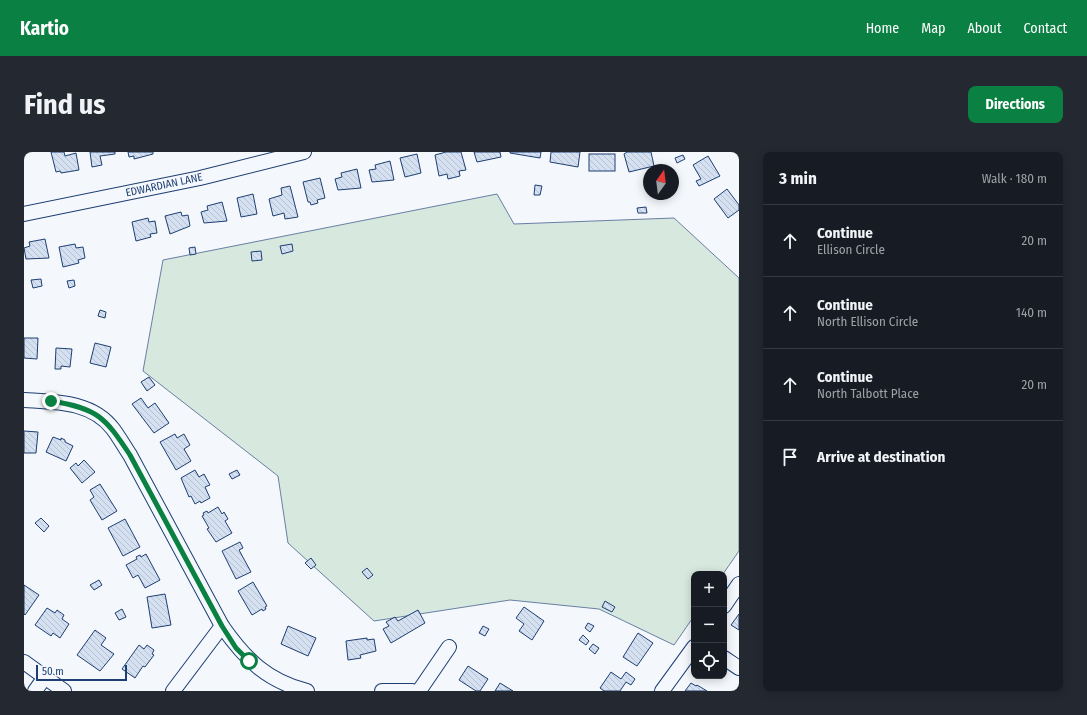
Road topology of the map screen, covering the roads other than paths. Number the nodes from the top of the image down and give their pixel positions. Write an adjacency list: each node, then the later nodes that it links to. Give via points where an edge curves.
1 (304, 152): 2 (street, EDWARDIAN LANE, via 200,178)
2 (24, 214)
3 (24, 400): 6 (street, via 75,405 102,418 112,428 130,455)
4 (739, 584): 5 (street)
5 (727, 602)
6 (222, 626): 15 (street); 16 (street, via 236,648 260,670 283,683)
7 (449, 647): 19 (street)
8 (691, 651): 20 (street)
9 (727, 660): 11 (street)
10 (24, 662): 12 (street)
11 (739, 668)
12 (45, 677): 13 (street); 14 (street)
13 (35, 691)
14 (64, 691)
15 (173, 691)
16 (307, 691)
17 (382, 691): 18 (street)
18 (412, 691)
19 (419, 691)
20 (662, 691)

